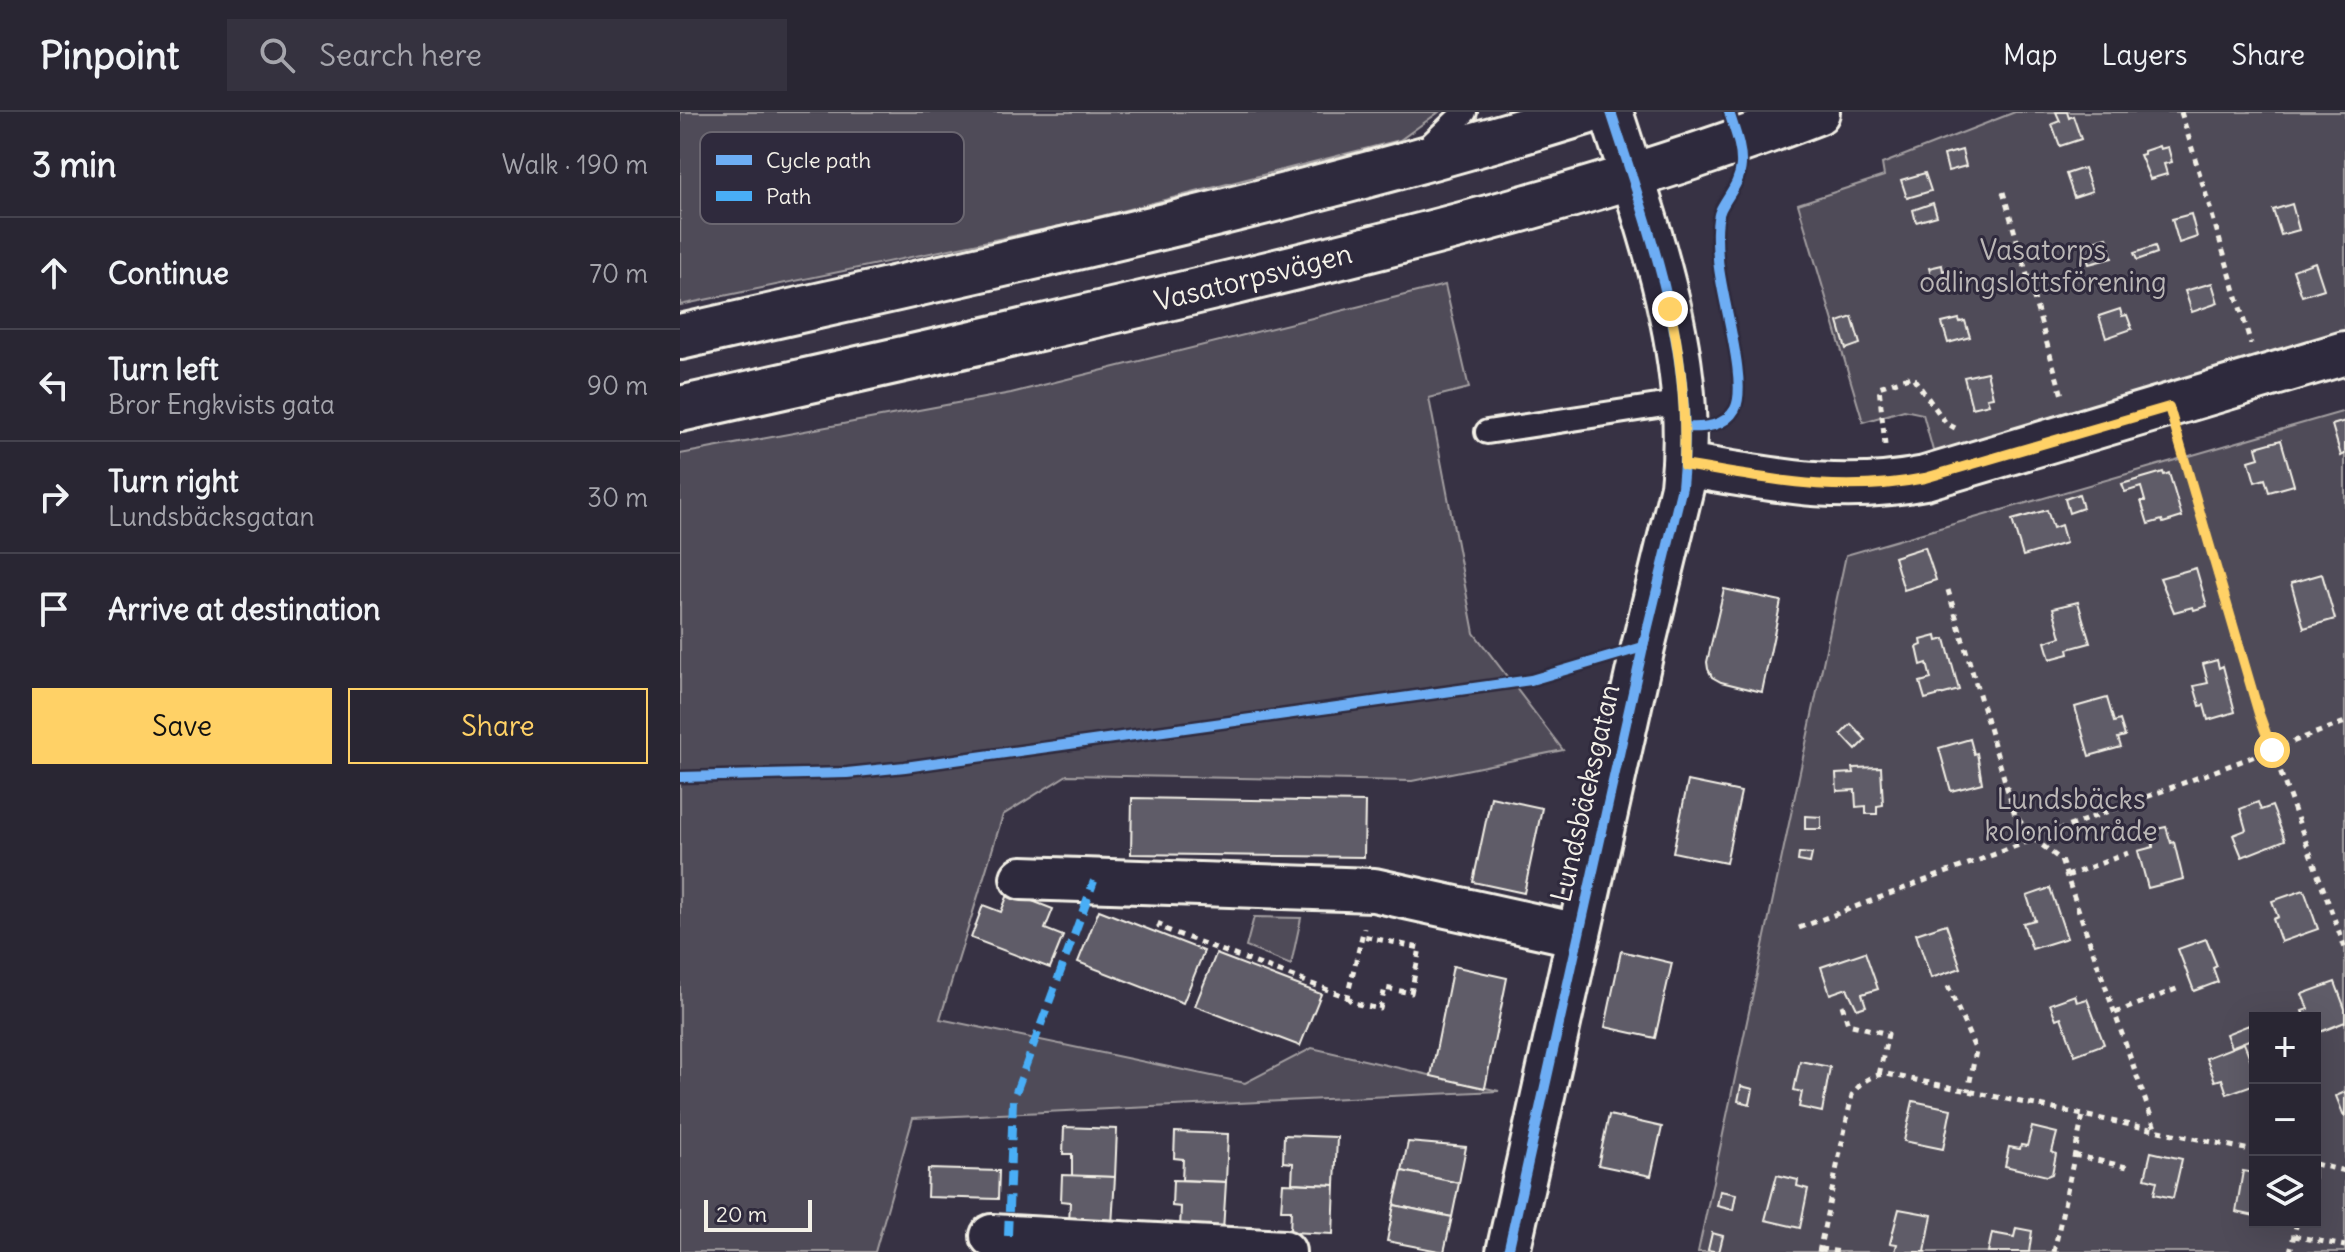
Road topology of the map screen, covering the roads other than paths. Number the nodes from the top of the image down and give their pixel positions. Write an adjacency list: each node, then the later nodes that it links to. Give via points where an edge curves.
1 (1465, 112): 5 (lane)
2 (1586, 112): 5 (main road)
3 (1611, 112): 6 (street, Lundsbäcksgatan)
4 (1817, 112): 6 (main road, Vasatorpsvägen)
5 (1410, 164): 7 (main road)
6 (1631, 174): 9 (street, Lundsbäcksgatan, via 1678,345); 10 (main road, Vasatorpsvägen, via 1292,268)
7 (680, 337)
8 (2345, 353): 12 (street, via 1891,485 1820,486)
9 (1684, 402): 11 (lane); 12 (street, Lundsbäcksgatan)
10 (680, 409)
11 (1487, 432)
12 (1684, 465): 14 (street, Lundsbäcksgatan)
13 (1022, 878): 14 (street, via 1374,890)
14 (1578, 935): 17 (street, Lundsbäcksgatan)
15 (992, 1236): 16 (street)
16 (1284, 1252)
17 (1508, 1252)

